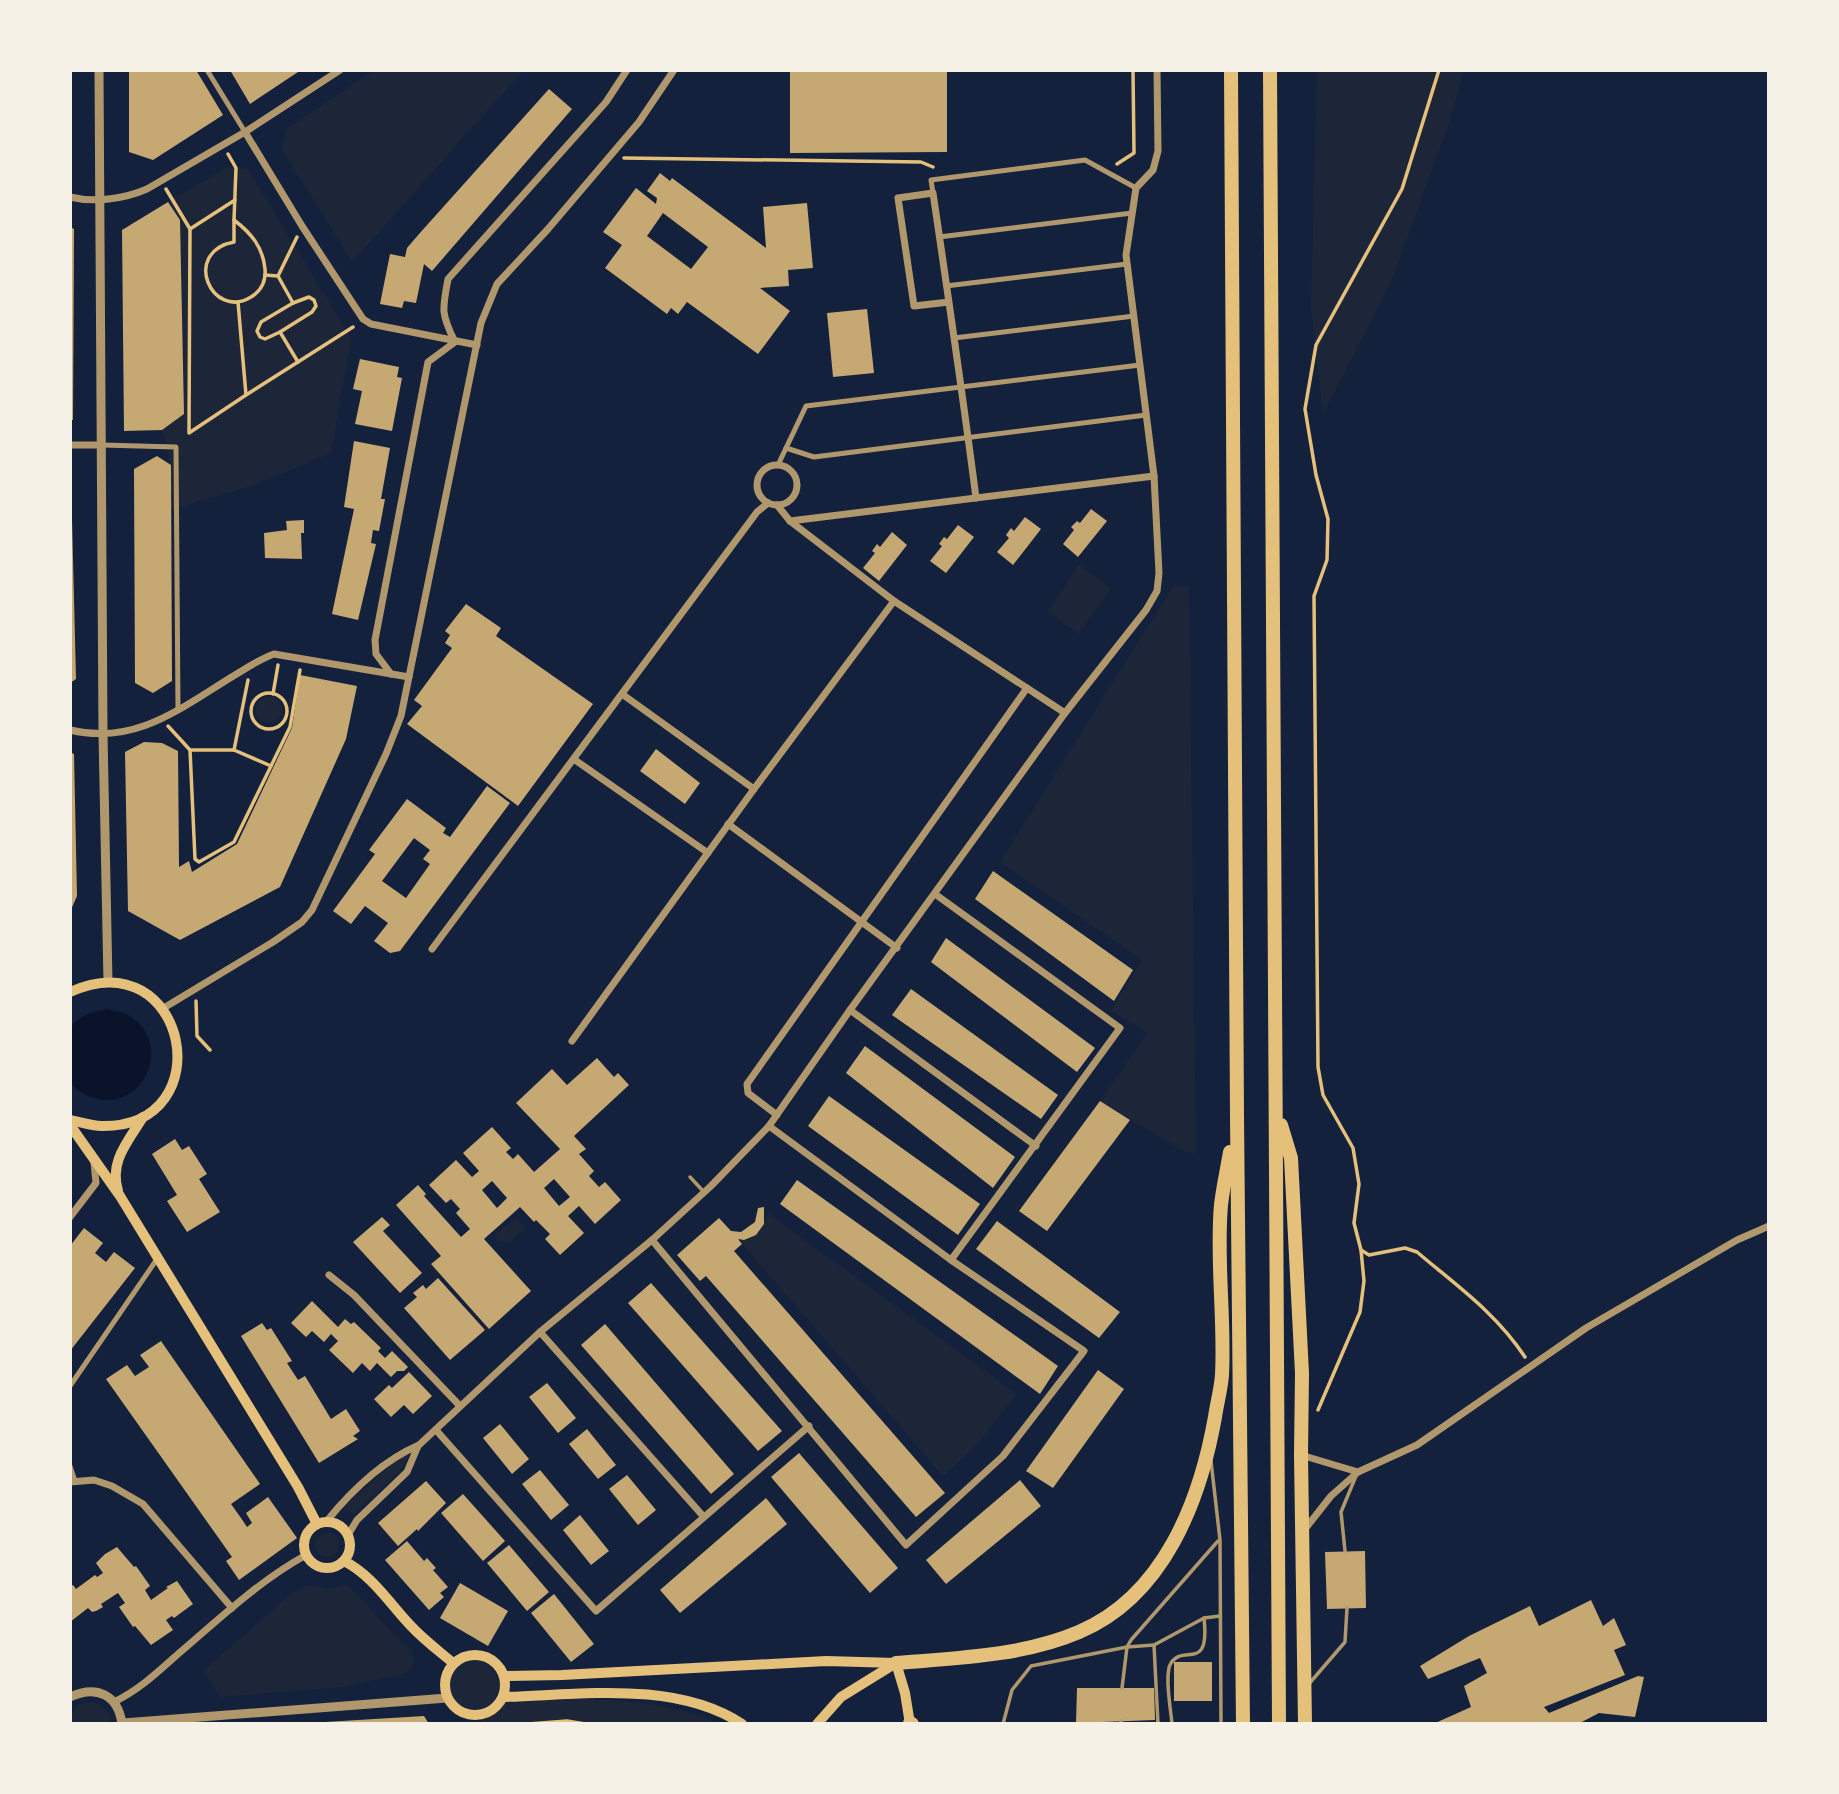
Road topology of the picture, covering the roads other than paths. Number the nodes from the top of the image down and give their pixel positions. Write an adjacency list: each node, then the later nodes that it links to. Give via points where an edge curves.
1 (99, 70): 13 (street)
2 (206, 70): 9 (street)
3 (340, 70): 9 (street)
4 (627, 70): 21 (street, via 606,102 448,279 442,310)
5 (674, 70): 22 (street, via 639,122 497,284)
6 (1157, 70): 10 (street, via 1158,151 1153,170)
7 (1231, 70): 60 (highway)
8 (1270, 70): 58 (highway)
9 (245, 132): 13 (street, via 134,195); 21 (street, via 363,320)
10 (1136, 188): 11 (street, via 1085,160 931,180); 14 (street)
11 (933, 193): 15 (street); 18 (street, via 898,198 900,212 914,306)
12 (70, 197): 13 (street)
13 (99, 199): 28 (street)
14 (1132, 213): 15 (street); 16 (street)
15 (939, 237): 17 (street)
16 (1127, 264): 17 (street); 19 (street)
17 (946, 286): 18 (street)
18 (949, 302): 20 (street)
19 (1134, 316): 20 (street); 23 (street)
20 (954, 338): 24 (street)
21 (455, 342): 22 (street); 37 (street, via 428,362 375,640 376,654)
22 (477, 345): 38 (street)
23 (1140, 365): 24 (street); 25 (street)
24 (961, 387): 26 (street); 29 (street, via 806,406)
25 (1146, 415): 26 (street); 31 (street)
26 (968, 438): 29 (street, via 814,457); 32 (street)
27 (70, 444): 28 (street)
28 (103, 444): 41 (street, via 176,447); 44 (street)
29 (786, 448): 30 (street)
30 (778, 465): 33 (street, via 765,468 757,480 759,493); 34 (street, via 790,470 797,481 794,495)
31 (1154, 476): 32 (street); 42 (street, via 1157,590)
32 (975, 498): 35 (street)
33 (768, 503): 34 (street); 40 (street)
34 (778, 505): 35 (street)
35 (790, 521): 36 (street)
36 (894, 601): 39 (street); 46 (street)
37 (391, 674): 38 (street); 41 (street, via 280,654 265,657)
38 (409, 677): 55 (street, via 386,754 312,909 273,942)
39 (1027, 688): 42 (street); 50 (street)
40 (622, 694): 45 (street); 46 (street)
41 (178, 709): 44 (street, via 162,720)
42 (1065, 713): 49 (street)
43 (70, 730): 44 (street)
44 (103, 734): 53 (street)
45 (575, 760): 48 (street); 52 (street)
46 (754, 789): 47 (street)
47 (728, 824): 48 (street); 50 (street)
48 (708, 853): 57 (street)
49 (935, 894): 51 (street); 65 (street, via 1120,1028)
50 (863, 922): 51 (street); 59 (street, via 747,1084 748,1093)
51 (897, 948): 56 (street)
52 (432, 949)
53 (108, 982): 54 (main road, via 86,984); 55 (main road, via 144,992)
54 (70, 992)
55 (162, 1009): 61 (main road, via 176,1035 178,1069 160,1104)
56 (850, 1010): 59 (street); 65 (street)
57 (572, 1041)
58 (1277, 1111): 83 (highway, via 1291,1158 1302,1373); 121 (highway)
59 (777, 1115): 64 (street)
60 (1237, 1116): 82 (highway, via 1221,1205 1222,1376); 120 (highway)
61 (143, 1117): 62 (main road, via 99,1126); 69 (main road, via 116,1163 114,1177)
62 (70, 1120)
63 (70, 1125): 66 (main road)
64 (769, 1126): 68 (street); 74 (street)
65 (1035, 1146): 74 (street)
66 (92, 1159): 69 (main road); 70 (street, via 96,1183)
67 (690, 1177): 68 (lane)
68 (704, 1192): 72 (street)
69 (120, 1196): 73 (main road)
70 (70, 1217)
71 (1769, 1226): 85 (street, via 1597,1321 1418,1445)
72 (652, 1240): 76 (street); 79 (street)
73 (158, 1258): 77 (street); 88 (main road)
74 (951, 1260): 79 (street, via 1084,1351 1003,1456 906,1545)
75 (329, 1275): 78 (street, via 354,1295)
76 (540, 1332): 78 (street); 87 (street)
77 (70, 1386)
78 (460, 1406): 80 (street)
79 (809, 1426): 87 (street)
80 (436, 1430): 81 (street); 87 (street, via 596,1611)
81 (419, 1446): 88 (street, via 396,1455); 90 (street, via 407,1472 357,1520)
82 (1209, 1449): 91 (lane); 102 (highway, via 1197,1493 1178,1533 1160,1564 1116,1611 1079,1632 1025,1649)
83 (1301, 1455): 85 (street); 89 (highway)
84 (70, 1466): 86 (street)
85 (1358, 1472): 89 (street, via 1331,1496); 92 (lane, via 1341,1512)
86 (72, 1481): 95 (street, via 94,1480 143,1504)
87 (703, 1516)
88 (321, 1523): 90 (main road, via 335,1523); 93 (main road, via 305,1537)
89 (1303, 1532): 105 (highway)
90 (348, 1535): 94 (main road, via 349,1553)
91 (1220, 1540): 97 (lane); 100 (lane)
92 (1345, 1552)
93 (306, 1555): 94 (main road, via 320,1567 337,1566); 95 (street)
94 (344, 1560): 101 (main road)
95 (232, 1608): 109 (street, via 134,1692)
96 (1347, 1608): 105 (lane, via 1345,1642)
97 (1220, 1616): 98 (lane); 119 (lane)
98 (1205, 1618): 99 (lane); 118 (lane, via 1203,1648 1177,1657 1168,1671)
99 (1154, 1645): 100 (lane); 117 (lane)
100 (1127, 1647): 104 (lane); 116 (lane, via 1031,1666 1012,1690)
101 (453, 1663): 103 (main road, via 482,1655 496,1662); 108 (main road, via 443,1686)
102 (897, 1663): 103 (main road, via 826,1661); 114 (main road, via 841,1697); 115 (main road)
103 (504, 1676): 107 (main road)
104 (1122, 1688)
105 (1305, 1689): 122 (highway)
106 (70, 1697): 109 (street, via 86,1691 102,1693)
107 (503, 1697): 111 (main road); 113 (main road, via 649,1694 689,1700)
108 (447, 1698): 110 (main road); 112 (street)
109 (114, 1702): 112 (street)
110 (464, 1719): 111 (main road)
111 (483, 1719)
112 (122, 1723)
113 (742, 1724)
114 (817, 1724)
115 (911, 1724)
116 (1003, 1724)
117 (1158, 1724)
118 (1172, 1724)
119 (1221, 1724)
120 (1243, 1724)
121 (1279, 1724)
122 (1305, 1724)

